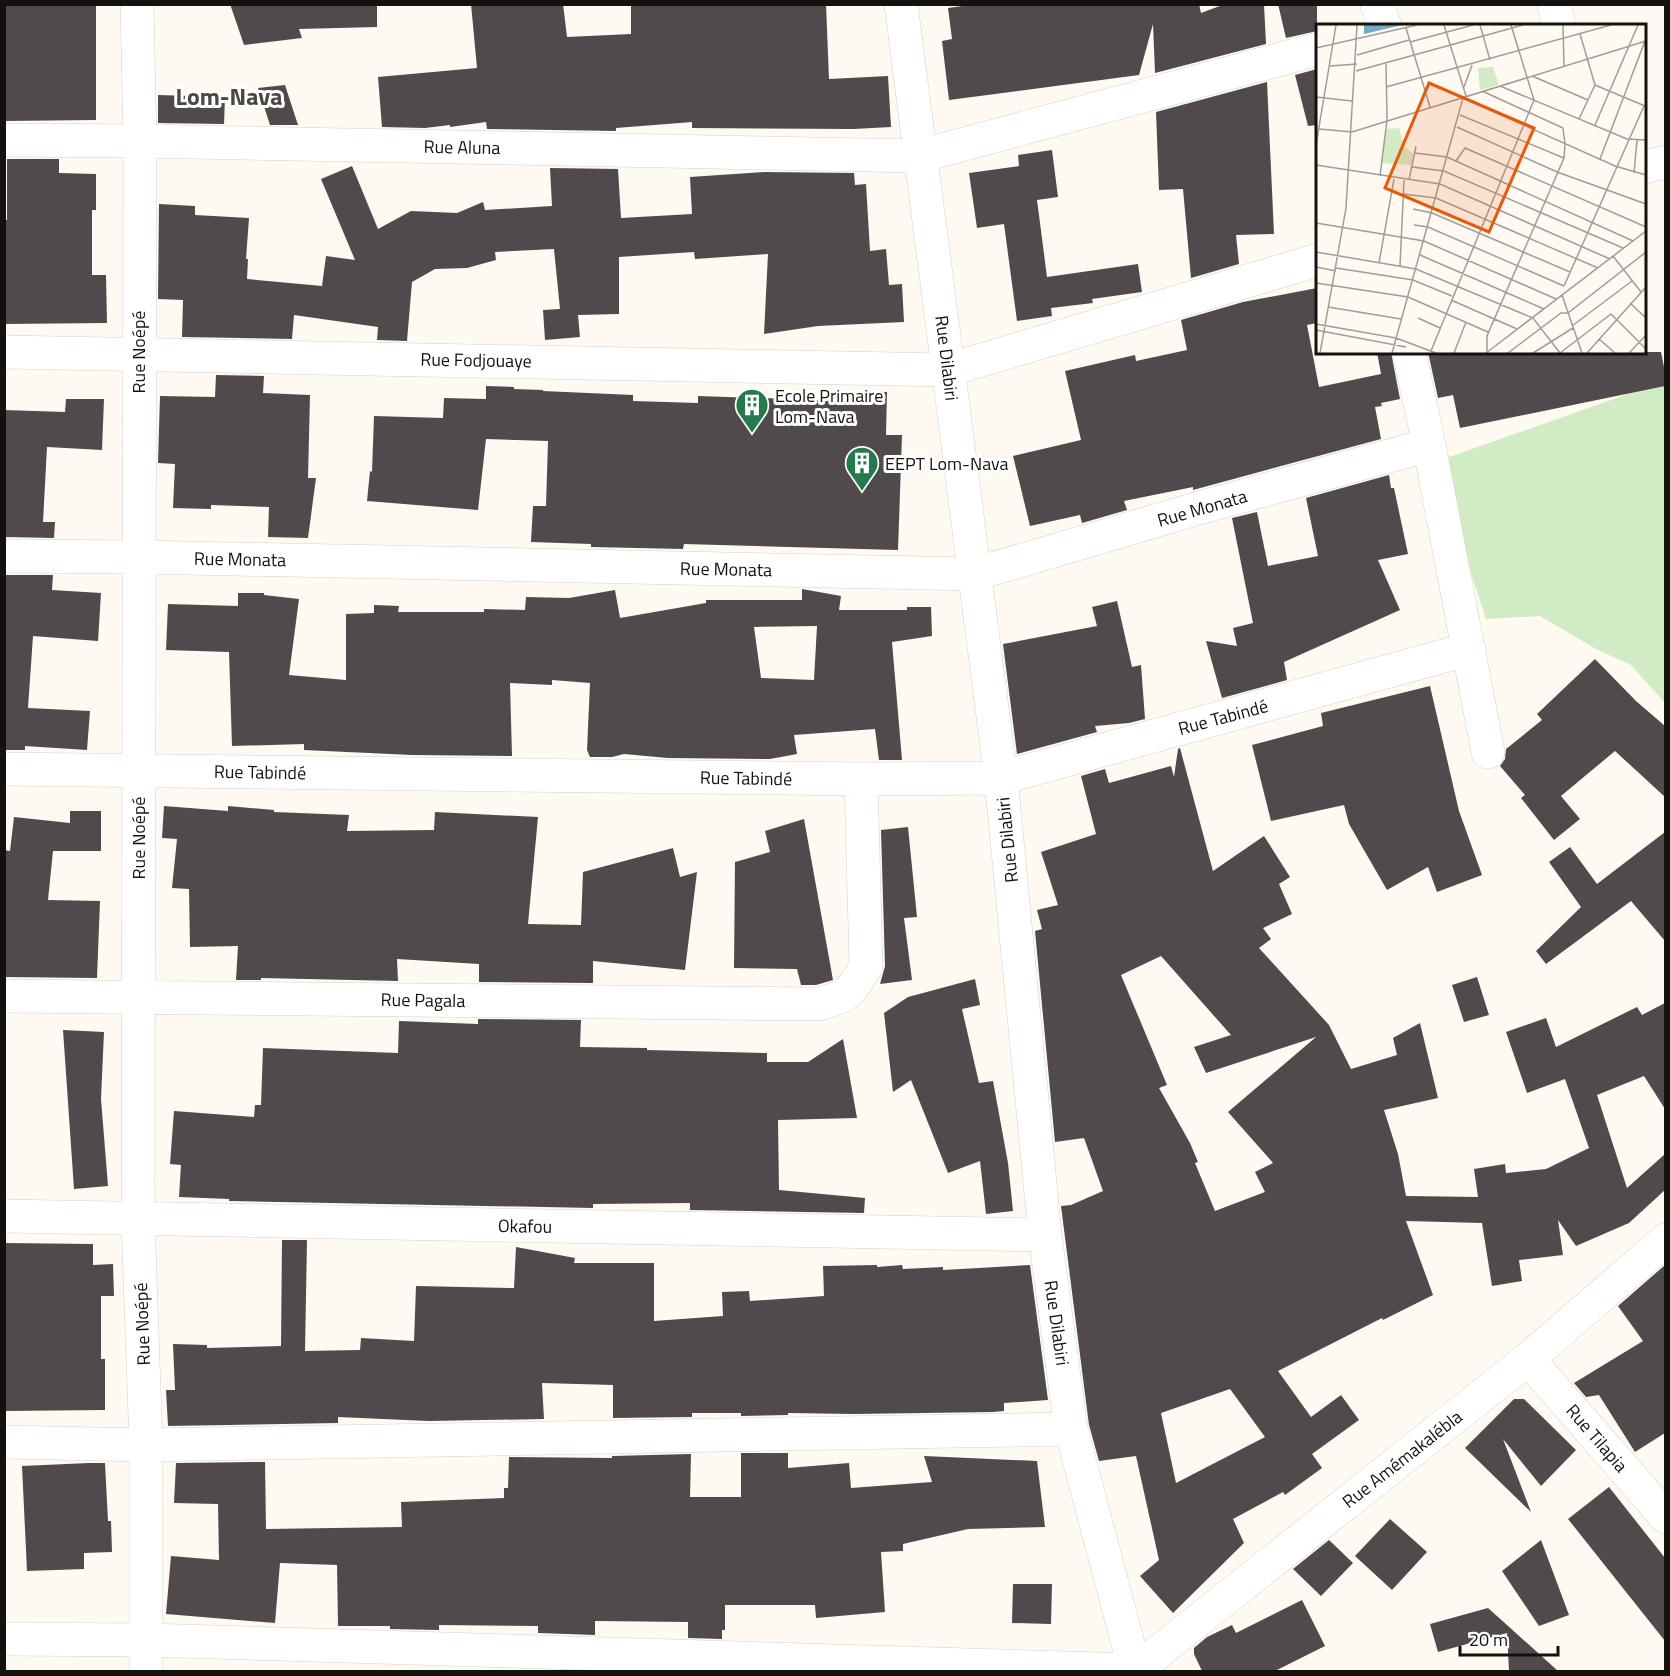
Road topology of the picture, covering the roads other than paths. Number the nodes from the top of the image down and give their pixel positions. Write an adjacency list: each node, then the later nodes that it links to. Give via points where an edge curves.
1 (137, 4): 9 (street, Rue Noépé)
2 (901, 4): 10 (street, Rue Dilabiri)
3 (1377, 4): 5 (street)
4 (1554, 4): 6 (street)
5 (1384, 24)
6 (1559, 24)
7 (1316, 49): 10 (street, Rue Aluna)
8 (4, 140): 9 (street, Rue Aluna)
9 (140, 141): 10 (street, Rue Aluna); 15 (street, Rue Noépé)
10 (920, 156): 17 (street, Rue Dilabiri)
11 (1665, 162): 12 (street)
12 (1646, 167)
13 (1316, 260): 17 (street, Rue Fodjouaye)
14 (4, 352): 15 (street, Rue Fodjouaye)
15 (138, 354): 17 (street, Rue Fodjouaye); 20 (street, Rue Noépé)
16 (1409, 354): 18 (street)
17 (948, 370): 21 (street, Rue Dilabiri)
18 (1429, 445): 21 (street, Rue Monata); 22 (street)
19 (4, 556): 20 (street, Rue Monata)
20 (139, 557): 21 (street, Rue Monata); 25 (street, Rue Noépé)
21 (975, 574): 26 (street, Rue Dilabiri)
22 (1469, 649): 23 (street); 26 (street, Rue Tabindé)
23 (1488, 752)
24 (4, 769): 25 (street, Rue Tabindé)
25 (138, 770): 27 (street, Rue Tabindé); 29 (street, Rue Noépé)
26 (1000, 778): 27 (street, Rue Tabindé); 32 (street, Rue Dilabiri)
27 (861, 779): 29 (street, Rue Pagala, via 866,966 855,986 841,998 819,1004)
28 (4, 996): 29 (street, Rue Pagala)
29 (138, 997): 31 (street, Rue Noépé)
30 (4, 1216): 31 (street, Okafou)
31 (138, 1219): 32 (street, Okafou); 37 (street, Rue Noépé)
32 (1045, 1235): 35 (street, Rue Dilabiri)
33 (1665, 1240): 34 (street, Rue Amémakalébla)
34 (1528, 1359): 38 (street, Rue Tilapia); 41 (street, Rue Amémakalébla)
35 (1071, 1429): 37 (street); 41 (street, Rue Dilabiri)
36 (4, 1442): 37 (street)
37 (146, 1445): 40 (street, Rue Noépé)
38 (1665, 1517)
39 (4, 1639): 40 (street)
40 (146, 1656): 41 (street)
41 (1134, 1671)

